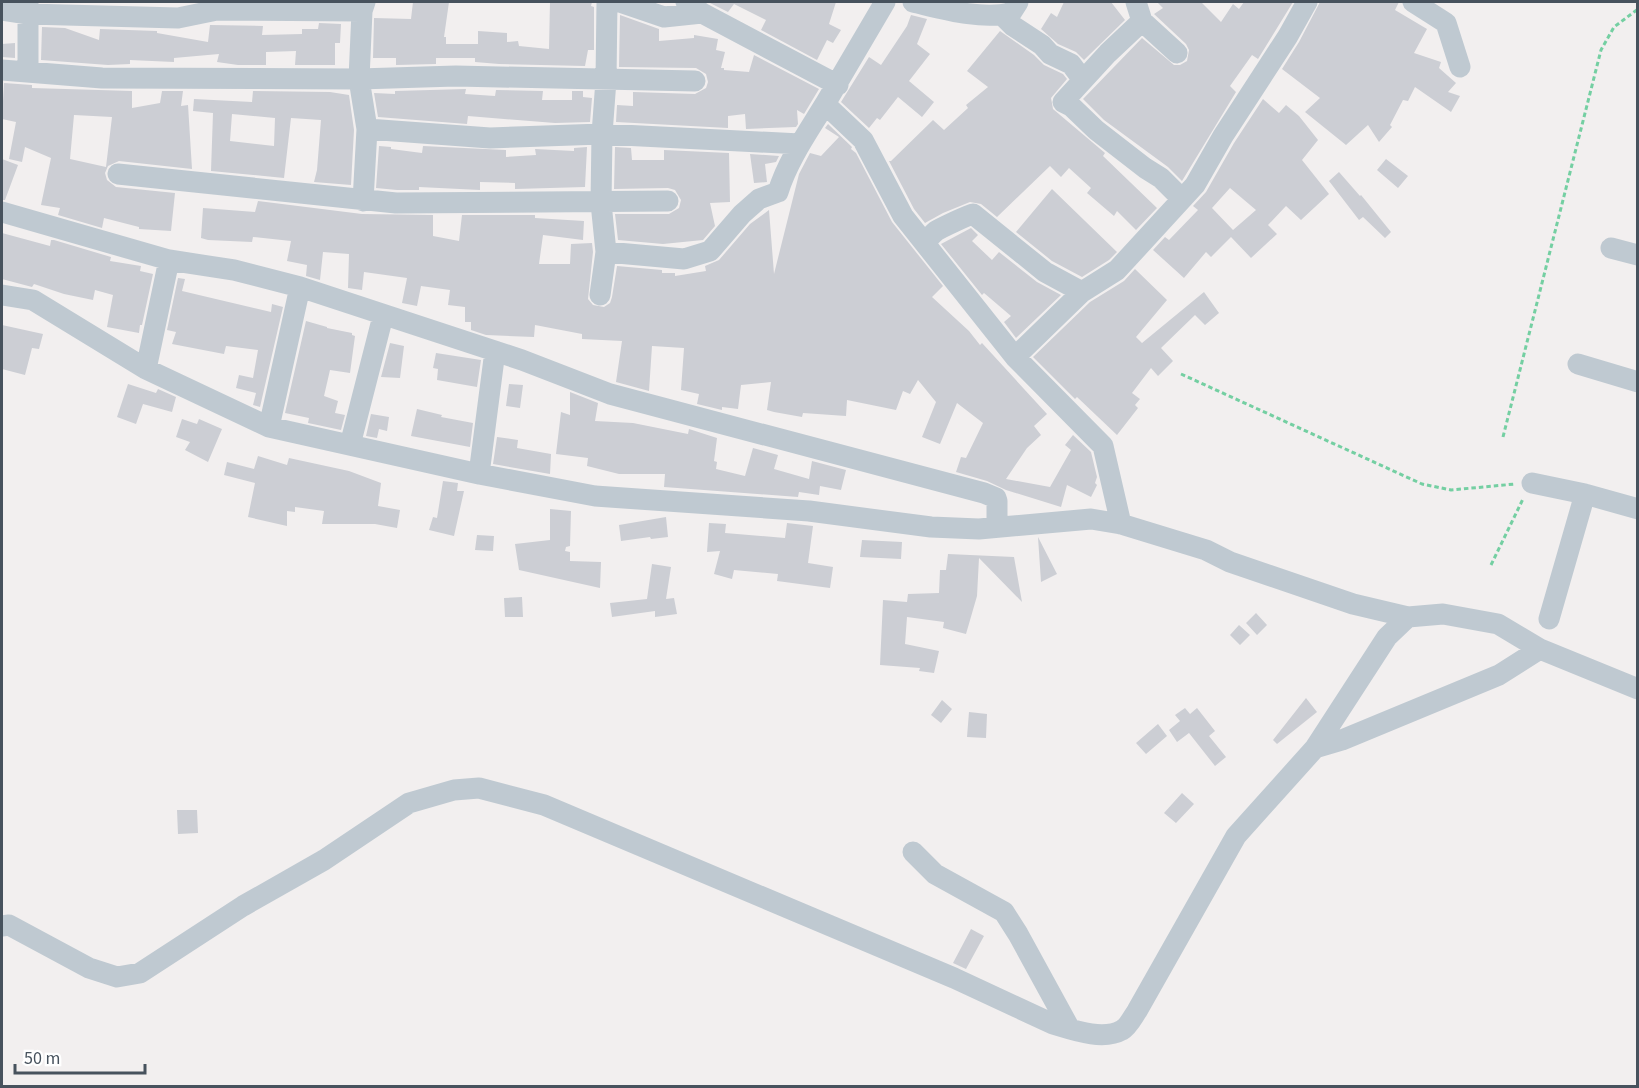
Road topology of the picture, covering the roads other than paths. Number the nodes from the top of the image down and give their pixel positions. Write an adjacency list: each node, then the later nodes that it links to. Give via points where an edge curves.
1 (606, 2): 19 (street)
2 (620, 2): 9 (street, via 664,17)
3 (885, 2): 22 (street)
4 (913, 2): 13 (street, via 958,13)
5 (1018, 2): 13 (street, via 1011,13)
6 (1306, 2): 28 (street, via 1195,185)
7 (1413, 2): 15 (street, via 1446,22)
8 (363, 6): 10 (street, via 217,10 178,18); 18 (street)
9 (694, 7): 22 (street)
10 (28, 8): 11 (street); 17 (street)
11 (2, 10)
12 (1139, 11): 14 (street); 20 (street)
13 (1002, 15): 20 (street, via 1050,54 1071,64)
14 (1176, 53)
15 (1460, 68)
16 (2, 70): 17 (street)
17 (28, 72): 18 (street, via 102,78)
18 (359, 78): 19 (street); 24 (street)
19 (606, 80): 21 (street); 25 (street)
20 (1083, 80): 28 (street, via 1063,102 1161,177)
21 (695, 81)
22 (838, 85): 23 (street)
23 (825, 104): 26 (street); 33 (street, via 863,140 903,216)
24 (367, 129): 25 (street, via 490,138); 29 (street)
25 (602, 134): 26 (street); 31 (street)
26 (800, 144): 35 (street, via 778,192 759,200 742,214 710,251 684,259)
27 (118, 174): 29 (street)
28 (1182, 199): 39 (street, via 1117,270)
29 (363, 201): 31 (street)
30 (668, 201): 31 (street)
31 (601, 203): 35 (street)
32 (2, 212): 37 (street)
33 (924, 242): 39 (street, via 937,230 973,214 1045,272); 44 (street)
34 (1611, 248): 36 (street)
35 (606, 252): 41 (street)
36 (1638, 255)
37 (169, 260): 38 (street, via 234,270); 46 (street)
38 (300, 287): 42 (street); 48 (street)
39 (1082, 292): 44 (street)
40 (2, 295): 46 (street, via 33,300)
41 (600, 295)
42 (382, 316): 43 (street); 49 (street)
43 (495, 351): 50 (street); 55 (street, via 610,394 984,493 998,501)
44 (1015, 357): 54 (street, via 1103,447)
45 (1578, 364): 47 (street)
46 (146, 369): 48 (street)
47 (1638, 382)
48 (268, 427): 49 (street)
49 (350, 446): 50 (street)
50 (479, 474): 55 (street, via 595,496 809,511 931,526)
51 (1532, 483): 52 (street)
52 (1585, 494): 53 (street); 57 (street)
53 (1638, 509)
54 (1121, 524): 55 (street, via 1091,519); 56 (street, via 1206,550 1353,604)
55 (997, 527)
56 (1408, 617): 58 (street, via 1443,614 1498,624); 60 (street, via 1387,637)
57 (1549, 619)
58 (1540, 649): 59 (street); 60 (street, via 1499,675)
59 (1638, 689)
60 (1315, 748): 63 (street, via 1236,836 1124,1030 1103,1035)
61 (913, 852): 63 (street, via 935,874 1004,912)
62 (2, 926): 63 (street, via 9,925 89,968 117,977 140,973 243,906 324,860 409,802 479,788 544,805)
63 (1070, 1029)

